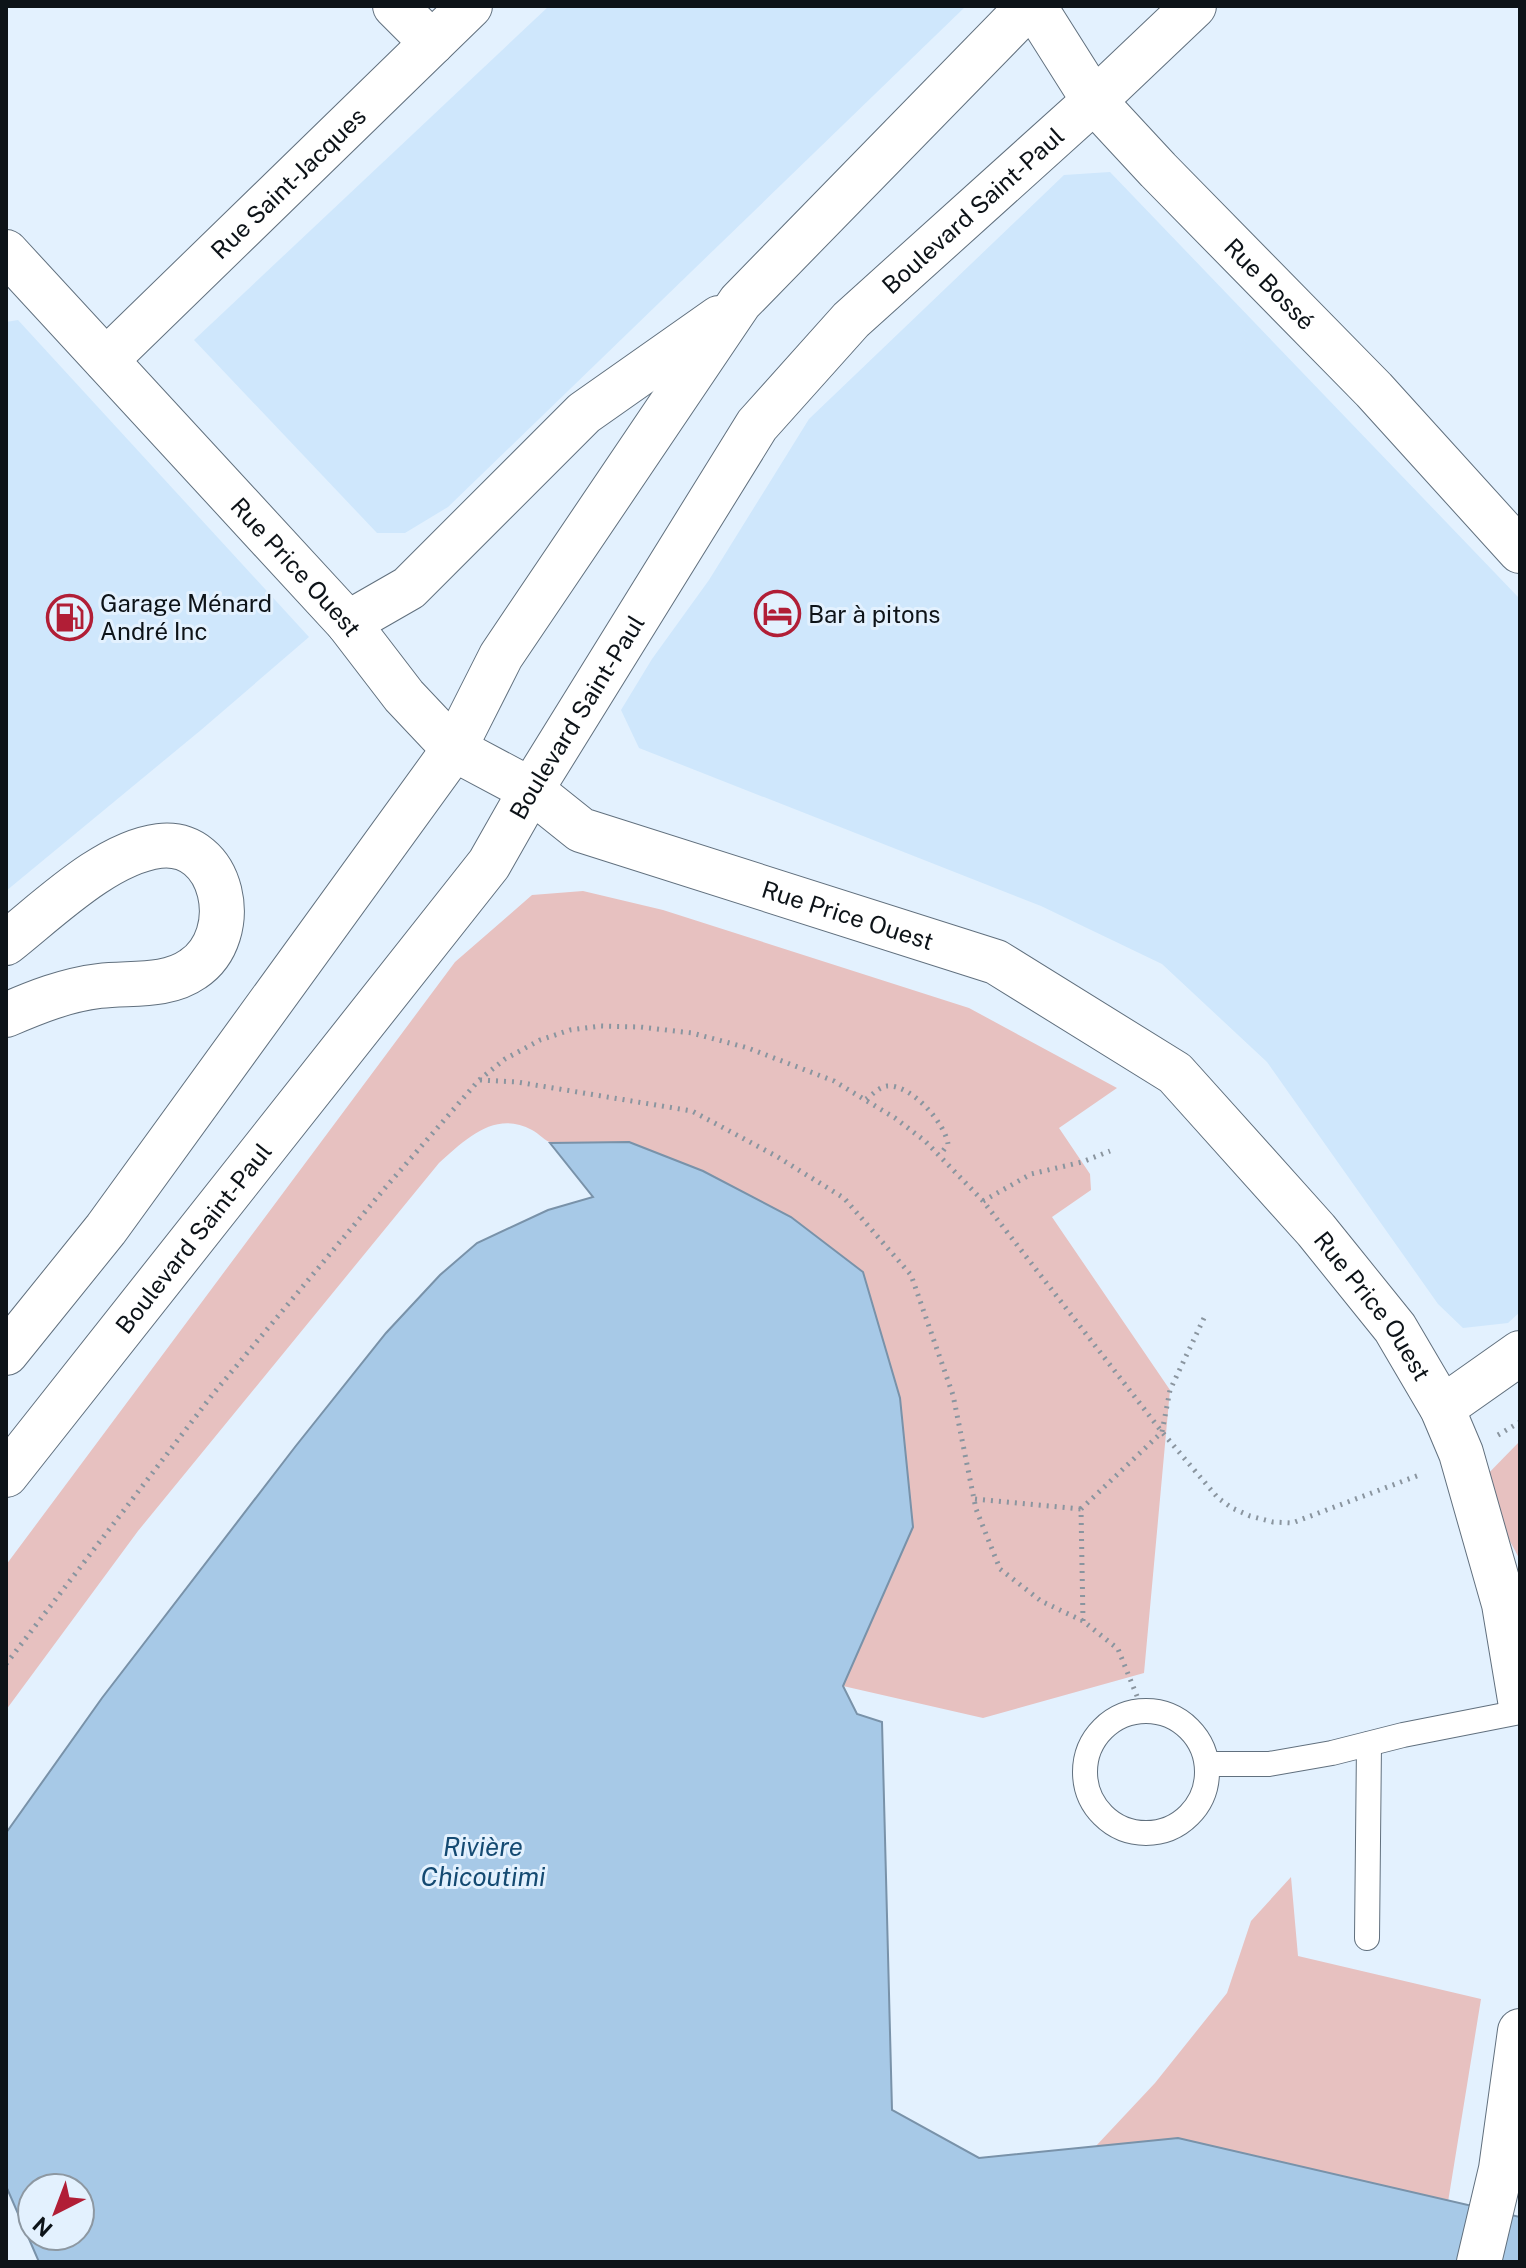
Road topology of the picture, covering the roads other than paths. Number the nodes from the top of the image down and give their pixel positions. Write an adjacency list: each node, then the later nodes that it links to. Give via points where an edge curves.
1 (395, 6): 5 (street)
2 (470, 6): 5 (street, Rue Saint-Jacques)
3 (1031, 6): 6 (street, Rue Bossé); 8 (street)
4 (1194, 6): 6 (street, Boulevard Saint-Paul)
5 (432, 43): 9 (street, Rue Saint-Jacques)
6 (1094, 101): 10 (street, Rue Bossé, via 1374,390); 13 (street, Boulevard Saint-Paul, via 851,320 757,425)
7 (6, 253): 9 (street, Rue Price Ouest)
8 (740, 302): 11 (street, via 584,413 409,588); 12 (street, via 501,656)
9 (106, 360): 11 (street, Rue Price Ouest)
10 (1520, 551)
11 (348, 623): 12 (street, Rue Price Ouest, via 404,696)
12 (454, 749): 13 (street, Rue Price Ouest); 16 (street, via 106,1229)
13 (531, 790): 18 (street, Rue Price Ouest, via 581,830 996,962 1175,1073 1316,1230 1395,1328); 19 (street, Boulevard Saint-Paul, via 489,864)
14 (6, 943): 15 (street, via 111,863 151,848 172,846 192,853 214,877 222,900 219,937 206,958 187,973 163,981 75,990)
15 (6, 1015)
16 (6, 1353)
17 (1520, 1353): 18 (street)
18 (1442, 1408): 20 (street, Rue Price Ouest, via 1461,1453 1504,1604)
19 (6, 1475)
20 (1520, 1700)
21 (1520, 1712): 22 (lane)
22 (1369, 1744): 23 (lane, via 1269,1764); 24 (lane)
23 (1208, 1764): 23 (lane, via 1199,1806 1169,1830 1151,1834 1114,1825 1089,1795 1085,1776 1096,1736 1130,1712 1172,1716 1202,1745)
24 (1367, 1938)
25 (1520, 2031): 26 (street, via 1501,2169)
26 (1479, 2262)

